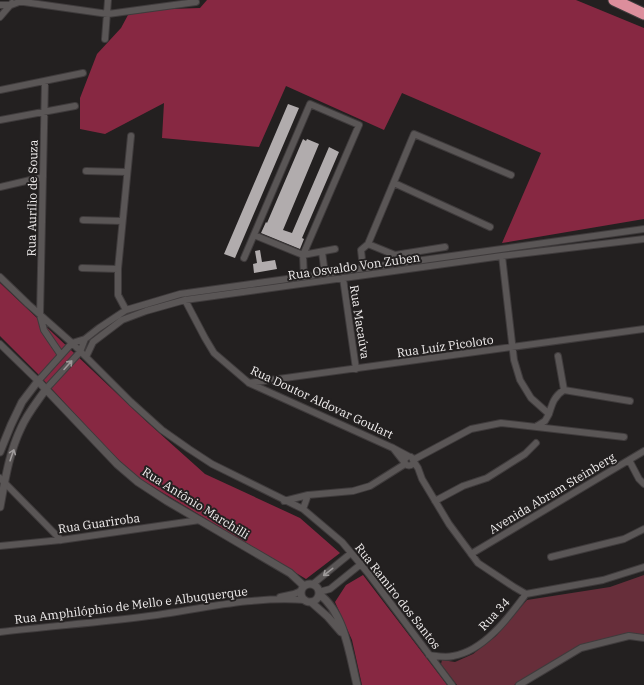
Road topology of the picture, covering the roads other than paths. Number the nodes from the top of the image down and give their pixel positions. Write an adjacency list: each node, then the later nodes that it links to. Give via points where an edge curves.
1 (108, 0): 8 (street)
2 (614, 0): 9 (highway)
3 (622, 0): 7 (highway)
4 (13, 2): 6 (street); 8 (street); 10 (street)
5 (196, 2): 8 (street)
6 (0, 5)
7 (644, 8)
8 (108, 14): 11 (street)
9 (644, 14)
10 (0, 17)
11 (105, 39)
12 (83, 73): 13 (street)
13 (45, 82): 14 (street); 16 (street, Rua Aurílio de Souza)
14 (0, 90)
15 (75, 106): 16 (street)
16 (45, 112): 17 (street); 22 (street, Rua Aurílio de Souza)
17 (0, 120)
18 (131, 136): 20 (street)
19 (86, 171): 20 (street)
20 (127, 172): 26 (street)
21 (511, 175): 23 (street, via 414,134)
22 (43, 177): 24 (street); 47 (street, Rua Aurílio de Souza)
23 (394, 184): 27 (street); 31 (street)
24 (0, 187)
25 (83, 220): 26 (street)
26 (122, 221): 39 (street)
27 (490, 227)
28 (644, 229): 40 (street, Rua Osvaldo Von Zuben)
29 (254, 235): 35 (street); 35 (street, via 310,104 359,125); 37 (street)
30 (644, 239): 36 (street, Rua Osvaldo Von Zuben)
31 (368, 244): 32 (street, via 395,255); 40 (street, via 361,250)
32 (445, 247)
33 (335, 249): 34 (street)
34 (322, 252): 35 (street); 41 (street)
35 (303, 255): 43 (street)
36 (502, 256): 44 (street, Rua Osvaldo Von Zuben); 52 (street)
37 (244, 258)
38 (82, 268): 39 (street)
39 (118, 268): 46 (street, via 118,295)
40 (363, 268): 41 (street, Rua Osvaldo Von Zuben)
41 (325, 274): 43 (street, Rua Osvaldo Von Zuben)
42 (0, 277): 47 (street, Rua Ramiro dos Santos)
43 (304, 277): 46 (street, Rua Osvaldo Von Zuben, via 180,294)
44 (342, 278): 45 (street, Rua Osvaldo Von Zuben); 57 (street, Rua Macaúva)
45 (185, 300): 56 (street, Rua Osvaldo Von Zuben, via 122,320 93,342); 59 (street, Rua Doutor Aldovar Goulart, via 214,353)
46 (126, 310): 49 (street, Rua Osvaldo Von Zuben)
47 (40, 315): 50 (street, Rua Ramiro dos Santos); 54 (street, via 44,330)
48 (644, 329): 52 (street, Rua Luíz Picoloto)
49 (85, 339): 50 (street, Rua Osvaldo Von Zuben); 53 (street)
50 (72, 343): 53 (street, Rua Ramiro dos Santos); 54 (street)
51 (0, 344): 58 (street, Rua Antônio Marchilli)
52 (512, 348): 57 (street, Rua Luíz Picoloto); 63 (street, via 520,380 531,398)
53 (80, 352): 56 (street, Rua Ramiro dos Santos); 60 (street, one-way to 53)
54 (61, 355): 58 (street)
55 (558, 356): 61 (street)
56 (86, 357): 74 (street, Rua Ramiro dos Santos, via 162,430 188,449)
57 (356, 369): 59 (street, Rua Luíz Picoloto)
58 (38, 381): 60 (street, Rua Antônio Marchilli); 68 (street, via 22,402)
59 (248, 383): 70 (street, Rua Doutor Aldovar Goulart, via 394,448)
60 (46, 389): 71 (street, one-way to 60, via 20,429); 78 (street, Rua Antônio Marchilli, via 117,464 138,482)
61 (564, 390): 62 (street); 63 (street, via 557,394)
62 (630, 401)
63 (549, 414): 64 (street, via 545,421)
64 (537, 426): 65 (street); 70 (street, via 501,423 471,429)
65 (624, 438)
66 (536, 443): 75 (street, via 525,454 487,478 463,486)
67 (644, 451): 69 (street, Avenida Abram Steinberg)
68 (0, 452)
69 (629, 460): 72 (street); 83 (street, Avenida Abram Steinberg)
70 (409, 462): 73 (street, via 370,486 353,491); 75 (street, Rua Doutor Aldovar Goulart)
71 (2, 480): 76 (street); 80 (street)
72 (644, 484)
73 (308, 495): 74 (street); 77 (street)
74 (284, 500): 77 (street, Rua Ramiro dos Santos)
75 (435, 501): 83 (street, Rua Doutor Aldovar Goulart)
76 (0, 507)
77 (303, 509): 82 (street, Rua Ramiro dos Santos, via 342,542)
78 (200, 520): 80 (street, Rua Guariroba); 88 (street, Rua Antônio Marchilli, via 290,573)
79 (644, 529): 84 (street, via 624,539)
80 (61, 540): 81 (street, Rua Guariroba)
81 (0, 546)
82 (351, 553): 85 (street, Rua Ramiro dos Santos); 87 (street, one-way to 87)
83 (471, 554): 90 (street, Rua Doutor Aldovar Goulart, via 478,563)
84 (551, 557)
85 (360, 563): 89 (street, via 330,589); 96 (street, Rua Ramiro dos Santos)
86 (644, 567): 90 (street, via 603,580)
87 (313, 584): 88 (street, via 307,584); 89 (street)
88 (302, 588): 91 (street, Rua Amphilóphio de Mello e Albuquerque, via 294,594); 92 (street, via 302,596)
89 (319, 592): 92 (street, via 315,601); 94 (street, via 333,611)
90 (526, 594): 96 (street, Rua 34, via 491,636 472,649 454,656)
91 (265, 601): 92 (street, Rua Amphilóphio de Mello e Albuquerque); 93 (street, Rua Amphilóphio de Mello e Albuquerque)
92 (308, 601): 94 (street, via 328,617)
93 (0, 632)
94 (346, 638): 97 (street)
95 (644, 638): 99 (street, via 629,636 581,648)
96 (429, 655): 98 (street, Rua Ramiro dos Santos)
97 (357, 685)
98 (452, 685)
99 (519, 685)

